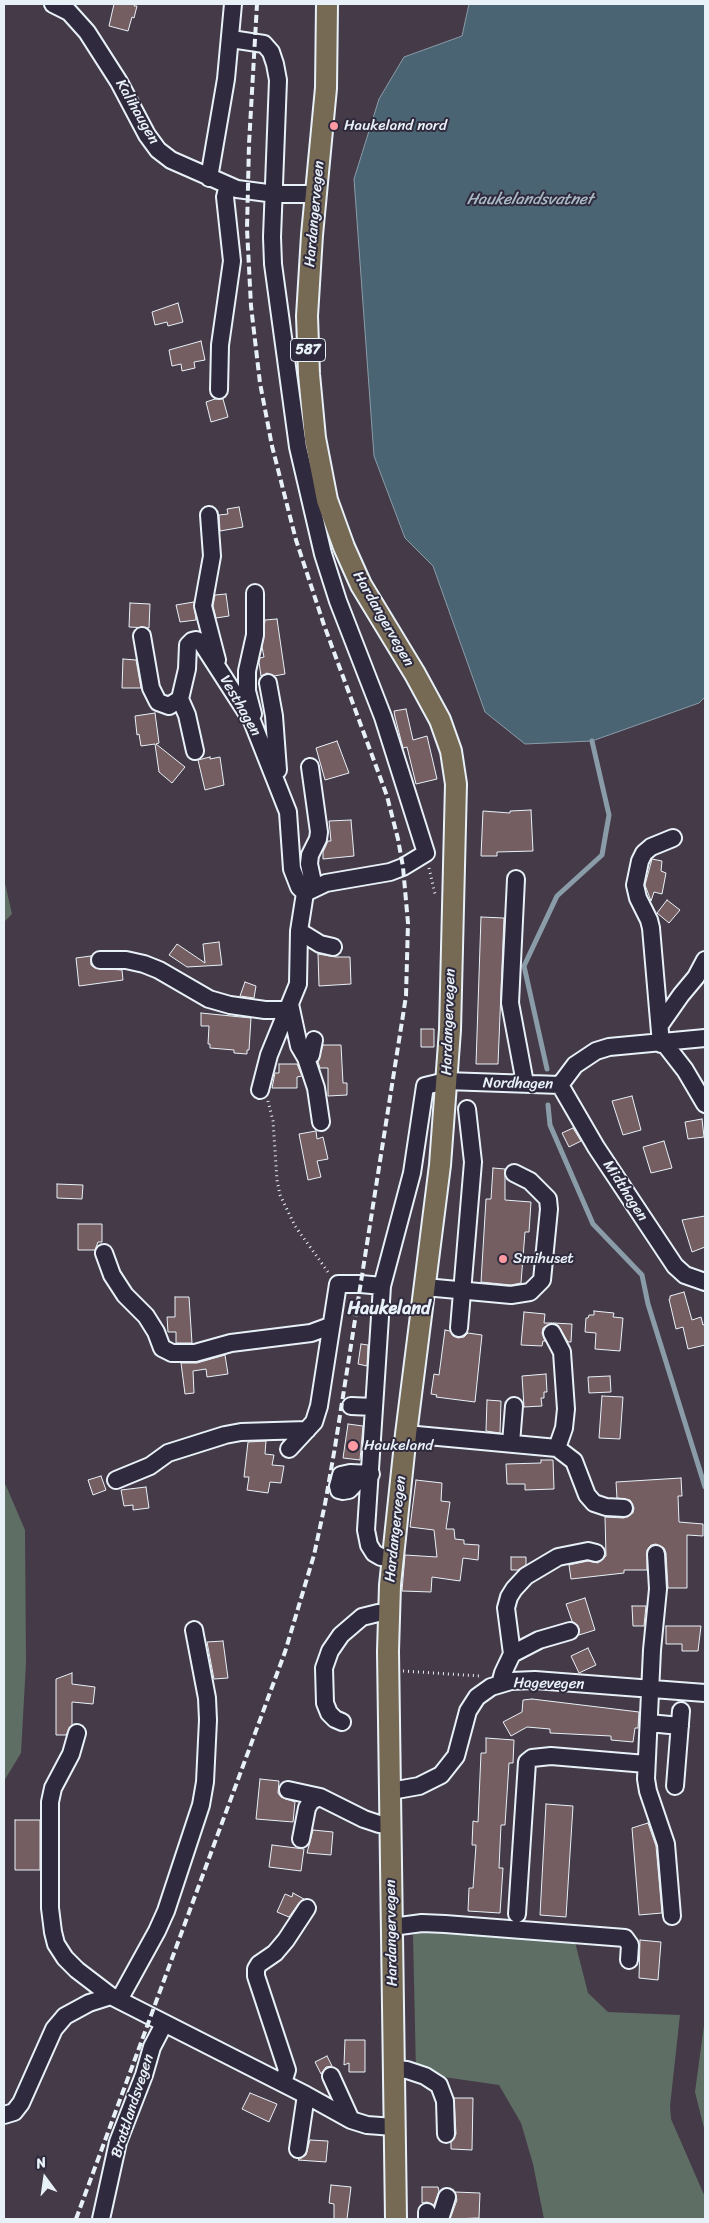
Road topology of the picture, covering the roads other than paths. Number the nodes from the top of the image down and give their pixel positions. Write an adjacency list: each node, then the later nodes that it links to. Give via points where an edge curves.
1 (53, 4): 4 (street, Kalihaugen)
2 (233, 4): 5 (street)
3 (327, 4): 9 (main road, Hardangervegen / 587, via 326,88)
4 (70, 8): 6 (street, Kalihaugen, via 99,49 158,150 171,160)
5 (231, 39): 6 (street); 8 (street, via 264,44 275,64 278,80)
6 (209, 178): 7 (street, Kalihaugen)
7 (228, 185): 8 (street, Kalihaugen); 10 (street, via 226,197 232,260 220,345)
8 (275, 194): 9 (street, Kalihaugen); 23 (street, via 272,237 274,282 308,500 338,602 383,717 426,853 390,872 333,882)
9 (316, 194): 34 (main road, Hardangervegen / 587, via 309,274 308,345 315,438 325,491 353,568 432,704 447,737 454,766 450,1030)
10 (219, 390)
11 (209, 515): 14 (street, via 212,556 203,606)
12 (255, 593): 17 (street, via 255,635 247,670)
13 (142, 636): 16 (street, via 151,688 158,702 169,706)
14 (219, 670): 16 (street, Vesthagen, via 201,642 192,640 188,645); 17 (street, Vesthagen)
15 (268, 683): 20 (street, via 274,716)
16 (180, 699): 18 (street)
17 (252, 721): 20 (street, Vesthagen)
18 (195, 751)
19 (310, 767): 23 (street, via 319,832 310,855)
20 (277, 783): 23 (street, Vesthagen, via 290,820 292,869 299,887)
21 (673, 838): 29 (street, via 651,847 640,861 636,875 636,892 651,928)
22 (516, 878): 35 (street, via 510,1003)
23 (309, 890): 24 (street)
24 (299, 931): 25 (street, via 320,944); 28 (street, via 299,974)
25 (334, 947)
26 (100, 960): 28 (street, via 144,964 209,1000 247,1007)
27 (705, 960): 29 (street)
28 (289, 1007): 33 (street, via 299,1046); 37 (street, via 269,1055)
29 (660, 1025): 32 (street)
30 (705, 1038): 32 (street, Nordhagen)
31 (314, 1040): 33 (street, via 311,1055)
32 (662, 1043): 36 (street, Nordhagen, via 596,1051 575,1066); 38 (street, via 685,1070)
33 (306, 1058): 40 (street, via 316,1088)
34 (446, 1081): 35 (street, Nordhagen); 44 (street, via 425,1086 412,1173); 45 (main road, Hardangervegen / 587, via 440,1165)
35 (525, 1083): 36 (street, Nordhagen)
36 (560, 1085): 43 (street, Midthagen, via 596,1147 675,1266 685,1275)
37 (260, 1090)
38 (705, 1104)
39 (467, 1109): 46 (street, via 473,1162)
40 (321, 1122)
41 (514, 1174): 46 (street, via 530,1181 548,1198 542,1280 530,1292 510,1295)
42 (104, 1253): 47 (street, via 112,1275 146,1316 162,1348 172,1353 195,1353 231,1343 311,1333)
43 (705, 1282)
44 (382, 1286): 47 (street, via 338,1284); 52 (street)
45 (425, 1287): 46 (street); 54 (main road, Hardangervegen / 587)
46 (463, 1291): 48 (street)
47 (330, 1326): 53 (street, via 319,1406 314,1422)
48 (459, 1328)
49 (552, 1334): 56 (street, via 562,1352 566,1409)
50 (351, 1406): 52 (street)
51 (514, 1406): 55 (street)
52 (374, 1407): 62 (street, via 367,1474 366,1530 374,1553)
53 (307, 1430): 57 (street); 58 (street, via 225,1435 168,1453 150,1466)
54 (406, 1434): 55 (street); 62 (main road, Hardangervegen / 587)
55 (511, 1442): 56 (street)
56 (557, 1448): 59 (street, via 574,1461 587,1495 594,1503)
57 (289, 1449)
58 (116, 1480)
59 (624, 1508)
60 (596, 1553): 66 (street, via 588,1551 558,1557 526,1576 514,1589 506,1608)
61 (656, 1554): 68 (street, via 658,1589)
62 (392, 1558): 63 (main road, Hardangervegen / 587)
63 (389, 1613): 70 (street, via 362,1617 341,1635 330,1651 324,1668 325,1703 329,1713); 76 (main road, Hardangervegen / 587)
64 (194, 1630): 85 (street, via 208,1720 201,1805 163,1917)
65 (570, 1631): 66 (street, via 539,1640)
66 (512, 1654): 67 (street)
67 (501, 1681): 68 (street, Hagevegen, via 534,1680); 76 (street, Hagevegen, via 477,1697 468,1711 456,1756 441,1775 419,1786)
68 (652, 1690): 69 (street, Hagevegen); 71 (street)
69 (705, 1693)
70 (342, 1722)
71 (649, 1723): 73 (street); 74 (street, via 680,1719)
72 (77, 1733): 85 (street, via 50,1802 53,1932 65,1958)
73 (646, 1764): 81 (street, via 551,1756 532,1758 527,1762); 82 (street, via 648,1791 666,1844)
74 (675, 1786)
75 (288, 1790): 77 (street)
76 (391, 1791): 78 (main road, Hardangervegen / 587)
77 (320, 1797): 78 (street, via 379,1824); 79 (street, via 311,1801 307,1808)
78 (391, 1825): 83 (main road, Hardangervegen / 587)
79 (301, 1839)
80 (307, 1908): 89 (street, via 276,1953 256,1969 287,2070)
81 (517, 1914)
82 (672, 1916)
83 (392, 1927): 84 (street, via 445,1924 625,1938 630,1945); 87 (main road, Hardangervegen / 587)
84 (628, 1960)
85 (115, 1998): 86 (street); 91 (street, via 89,2003 65,2016 54,2029 21,2103 14,2112)
86 (164, 2024): 89 (street); 98 (street, Brattlandsvegen, via 152,2047 118,2142)
87 (394, 2069): 93 (main road, Hardangervegen / 587); 94 (street, via 425,2076 439,2085 445,2101)
88 (331, 2076): 92 (street)
89 (283, 2083): 90 (street)
90 (306, 2095): 92 (street); 95 (street)
91 (4, 2116)
92 (351, 2120): 93 (street)
93 (394, 2127): 99 (main road, Hardangervegen / 587)
94 (446, 2134)
95 (298, 2149)
96 (447, 2197): 97 (street)
97 (431, 2217)
98 (101, 2219)
99 (396, 2219)

